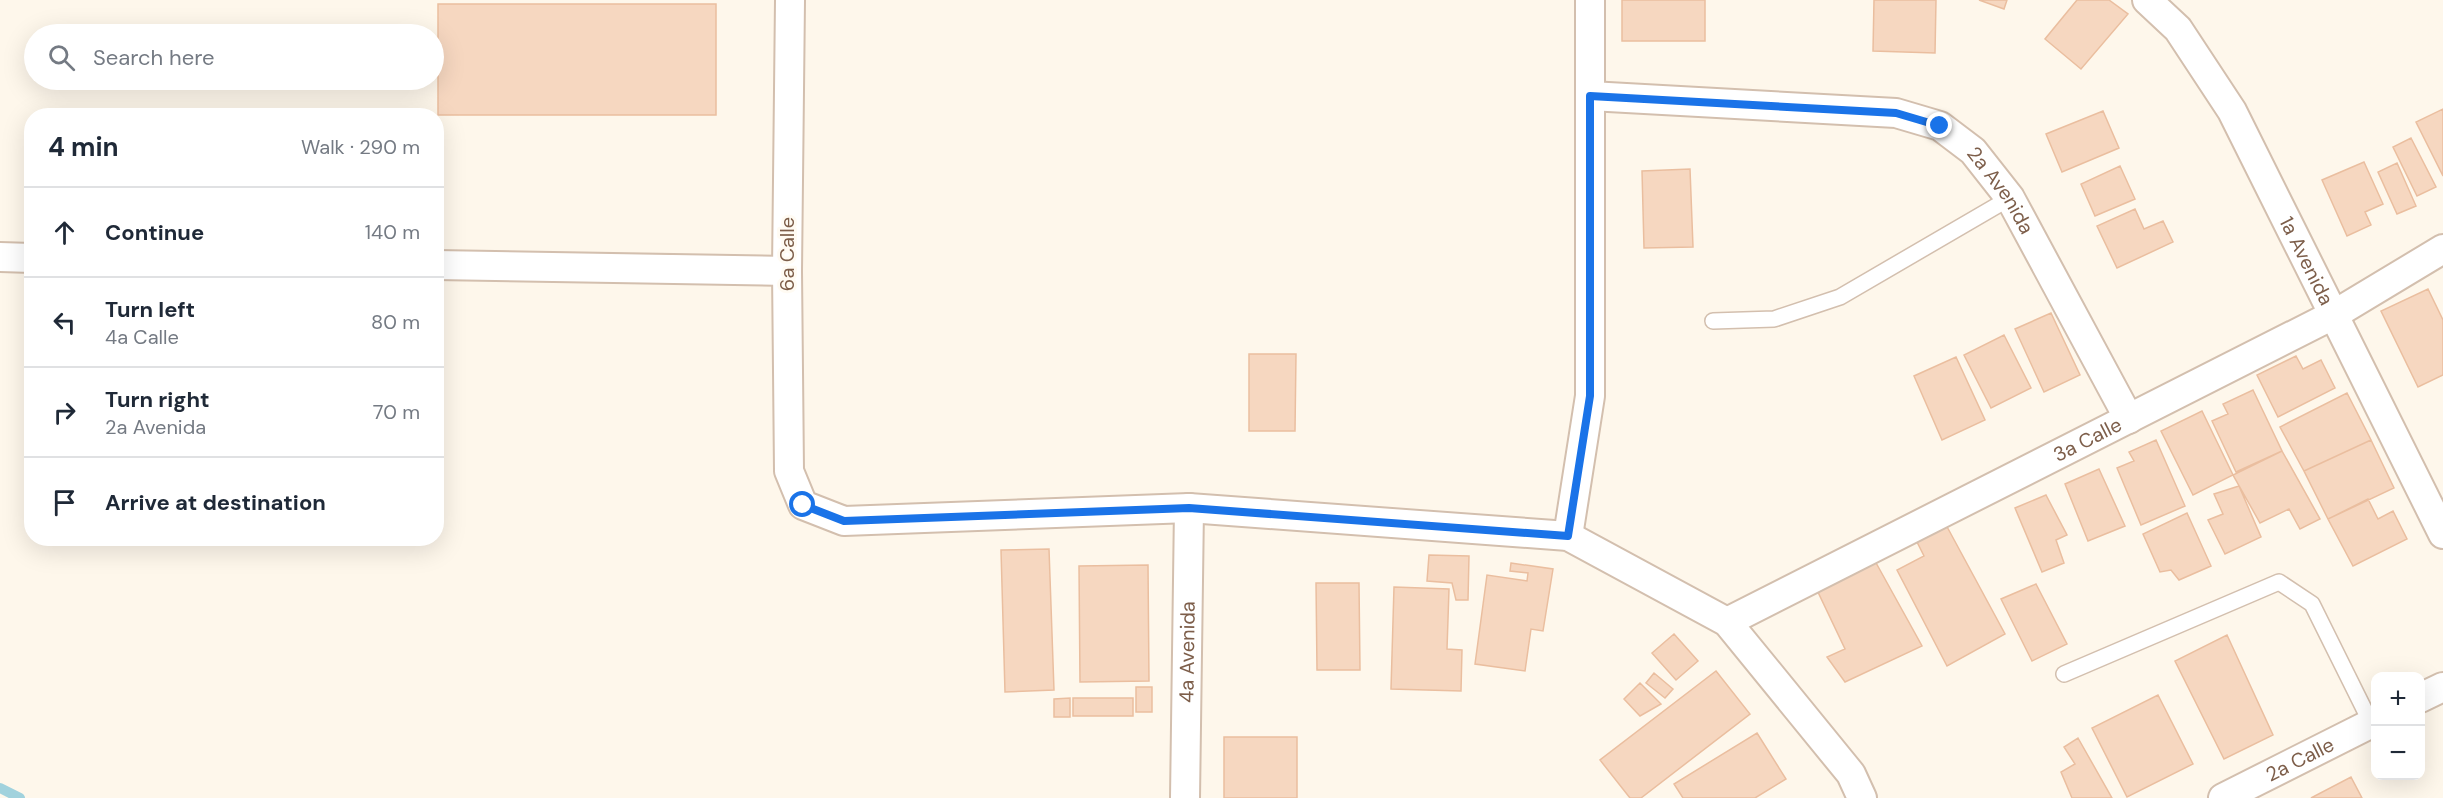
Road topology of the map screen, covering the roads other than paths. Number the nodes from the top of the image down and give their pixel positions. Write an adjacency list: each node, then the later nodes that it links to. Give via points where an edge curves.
1 (790, 0): 10 (street, 6a Calle)
2 (1590, 0): 4 (street)
3 (2147, 0): 11 (street, 1a Avenida, via 2178,29 2232,111)
4 (1590, 96): 5 (street, 2a Avenida, via 1896,113 1940,126 1973,152); 16 (street, via 1590,396)
5 (2010, 198): 12 (lane, via 1840,297 1774,319); 13 (street, 2a Avenida)
6 (2443, 249): 11 (street, 3a Calle)
7 (0, 257): 8 (street)
8 (24, 258)
9 (444, 265): 10 (street)
10 (787, 271): 14 (street, 6a Calle, via 789,471 803,505 844,521)
11 (2335, 314): 13 (street, 3a Calle); 15 (street, 1a Avenida)
12 (1713, 321)
13 (2129, 418): 17 (street, 3a Calle)
14 (1189, 508): 16 (street); 23 (street, 4a Avenida)
15 (2443, 534)
16 (1568, 536): 17 (street)
17 (1727, 622): 24 (street, via 1851,774)
18 (2064, 674): 21 (lane, via 2279,582 2313,604)
19 (2443, 687): 20 (street)
20 (2425, 696)
21 (2371, 718)
22 (2371, 723): 25 (street, 2a Calle)
23 (1185, 798)
24 (1863, 798)
25 (2223, 798)

